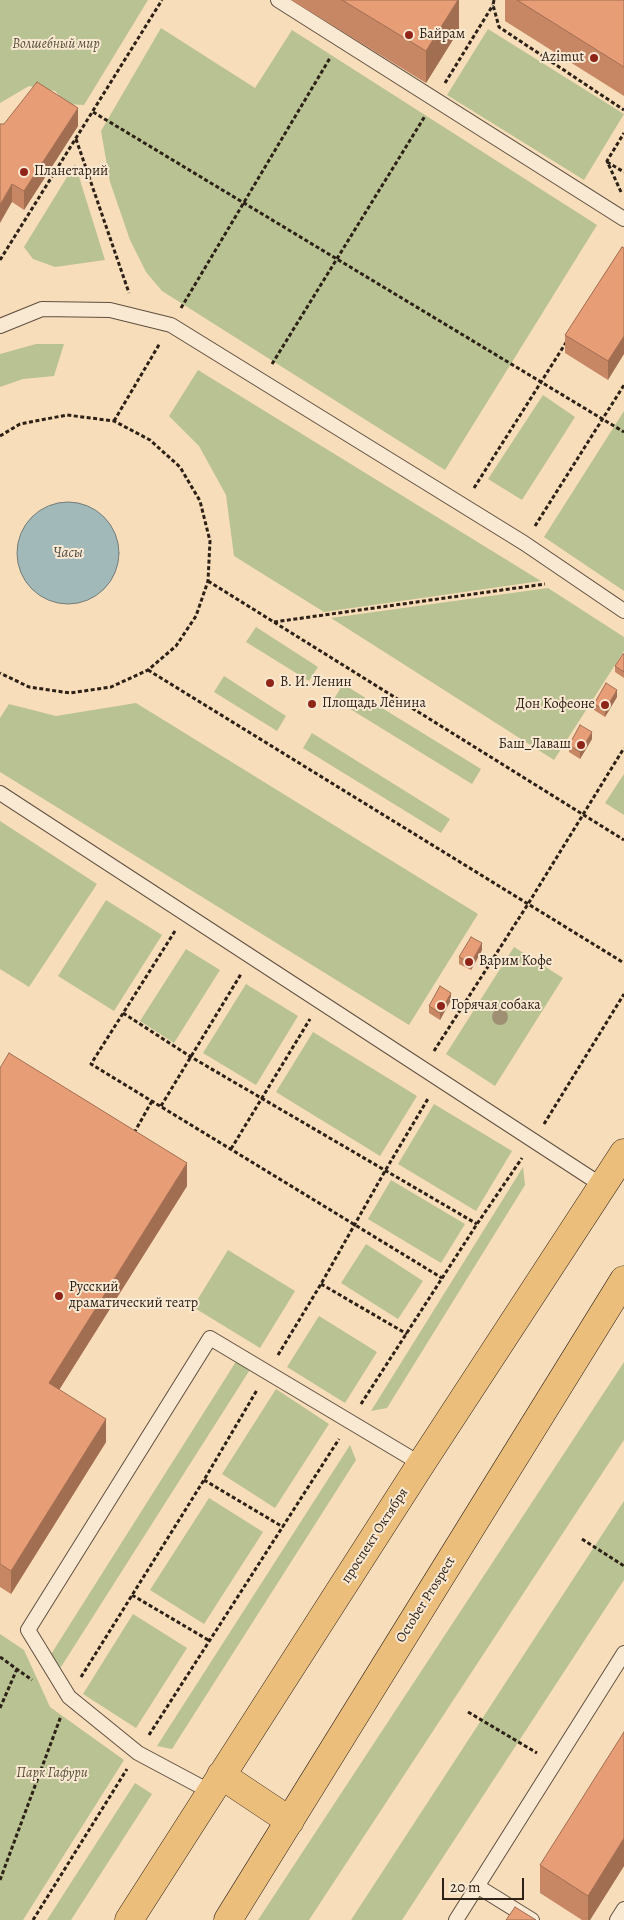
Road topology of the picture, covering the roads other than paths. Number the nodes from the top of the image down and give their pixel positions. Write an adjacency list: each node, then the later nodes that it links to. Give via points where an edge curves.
1 (278, 0): 2 (lane)
2 (624, 219)
3 (0, 326): 4 (lane, via 42,309 110,310 171,325 524,543)
4 (624, 611)
5 (0, 793): 7 (lane)
6 (624, 1154): 7 (main road, проспект Октября)
7 (603, 1186): 9 (main road, проспект Октября)
8 (624, 1280): 12 (main road, October Prospect)
9 (421, 1464): 11 (main road, проспект Октября); 11 (lane, via 210,1338 28,1630 69,1697 138,1753)
10 (624, 1653): 13 (lane)
11 (216, 1784): 12 (main road); 15 (main road, проспект Октября)
12 (290, 1821): 16 (main road, October Prospect)
13 (477, 1886): 17 (lane); 18 (lane)
14 (624, 1909): 19 (lane)
15 (129, 1920)
16 (228, 1920)
17 (456, 1920)
18 (532, 1920)
19 (617, 1920)

